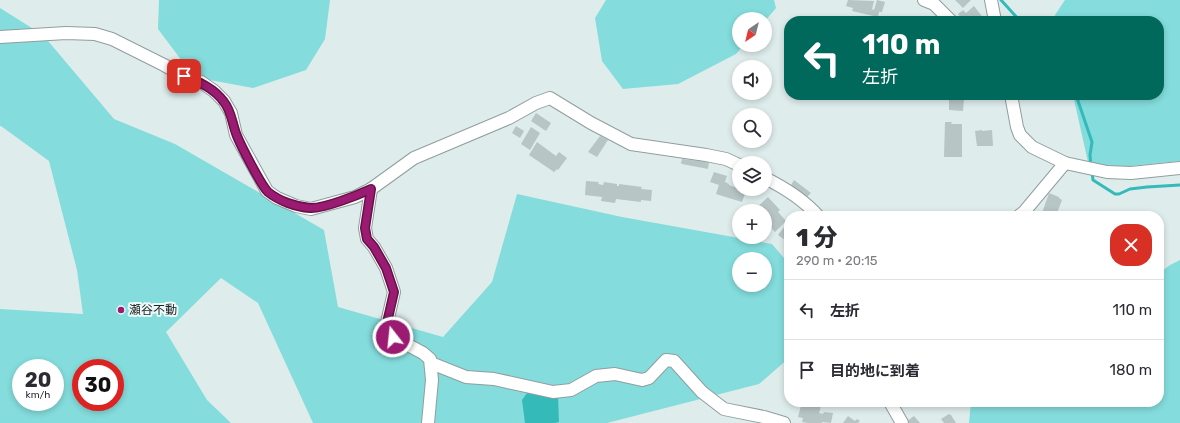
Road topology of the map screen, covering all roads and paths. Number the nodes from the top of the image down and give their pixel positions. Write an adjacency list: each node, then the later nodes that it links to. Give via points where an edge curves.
1 (924, 0): 3 (street, via 934,4)
2 (991, 0): 4 (street)
3 (946, 16)
4 (994, 16)
5 (0, 37): 11 (street, via 66,32 95,34 112,39 201,82 224,101 231,113 236,135 267,191 296,206 312,209 355,197)
6 (1012, 100): 8 (street, via 1020,135 1032,147)
7 (732, 162): 11 (street, via 706,155 631,144 550,98 414,158)
8 (1065, 163): 9 (street, via 1106,172 1131,173); 13 (street)
9 (1180, 168)
10 (772, 182): 12 (street, via 794,193)
11 (371, 189): 14 (street, via 365,228 367,239 386,268 394,292 386,327 393,337 423,353)
12 (814, 211)
13 (1025, 211)
14 (431, 363): 16 (street); 17 (street, via 466,377 553,392 571,390 596,376 615,374 642,380 649,378 666,360 674,361 702,392 724,409)
15 (893, 407): 18 (street)
16 (428, 423)
17 (784, 423)
18 (902, 423)

